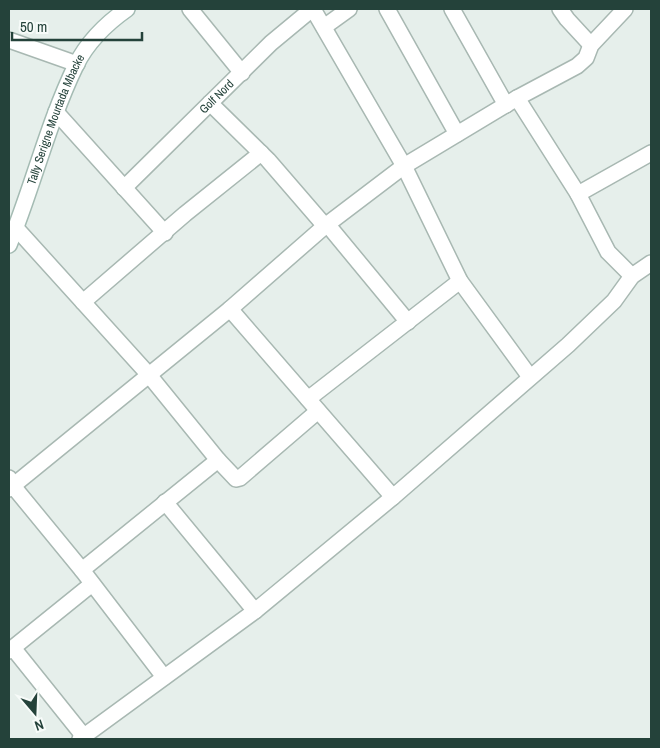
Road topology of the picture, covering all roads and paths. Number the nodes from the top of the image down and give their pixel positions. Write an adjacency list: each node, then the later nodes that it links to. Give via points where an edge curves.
1 (127, 9): 12 (street, Tally Serigne Mourtada Mbacke, via 94,39)
2 (190, 9): 13 (street)
3 (313, 9): 9 (street); 13 (street, Golf Nord)
4 (349, 9): 9 (street)
5 (387, 9): 17 (street)
6 (452, 9): 14 (street)
7 (560, 9): 11 (street)
8 (625, 9): 11 (street)
9 (324, 27): 20 (street)
10 (9, 40): 12 (street)
11 (591, 45): 14 (street, via 586,58 577,66)
12 (77, 64): 16 (street, Tally Serigne Mourtada Mbacke)
13 (242, 73): 15 (street, Golf Nord)
14 (511, 101): 17 (street); 22 (street)
15 (210, 103): 18 (street); 21 (street, Golf Nord)
16 (56, 112): 21 (street); 24 (street, Tally Serigne Mourtada Mbacke)
17 (457, 134): 20 (street)
18 (261, 153): 23 (street); 25 (street)
19 (651, 153): 22 (street)
20 (404, 166): 23 (street); 29 (street)
21 (124, 188): 25 (street)
22 (578, 194): 28 (street, via 608,252)
23 (326, 225): 31 (street); 32 (street)
24 (16, 228): 26 (street, Tally Serigne Mourtada Mbacke); 30 (street)
25 (165, 233): 30 (street)
26 (9, 245)
27 (651, 263): 28 (street)
28 (632, 276): 34 (street, via 598,318)
29 (460, 280): 32 (street); 34 (street)
30 (83, 302): 33 (street)
31 (230, 309): 33 (street); 35 (street)
32 (408, 322): 35 (street)
33 (148, 375): 37 (street); 38 (street)
34 (530, 377): 39 (street)
35 (308, 399): 36 (street)
36 (318, 411): 37 (street, via 240,478 234,477); 39 (street)
37 (218, 460): 40 (street)
38 (10, 484): 41 (street)
39 (393, 497): 43 (street)
40 (165, 502): 41 (street); 43 (street)
41 (82, 570): 42 (street)
42 (92, 584): 44 (street); 45 (street)
43 (255, 610): 45 (street)
44 (11, 650): 46 (street)
45 (164, 677): 46 (street)
46 (83, 738)

